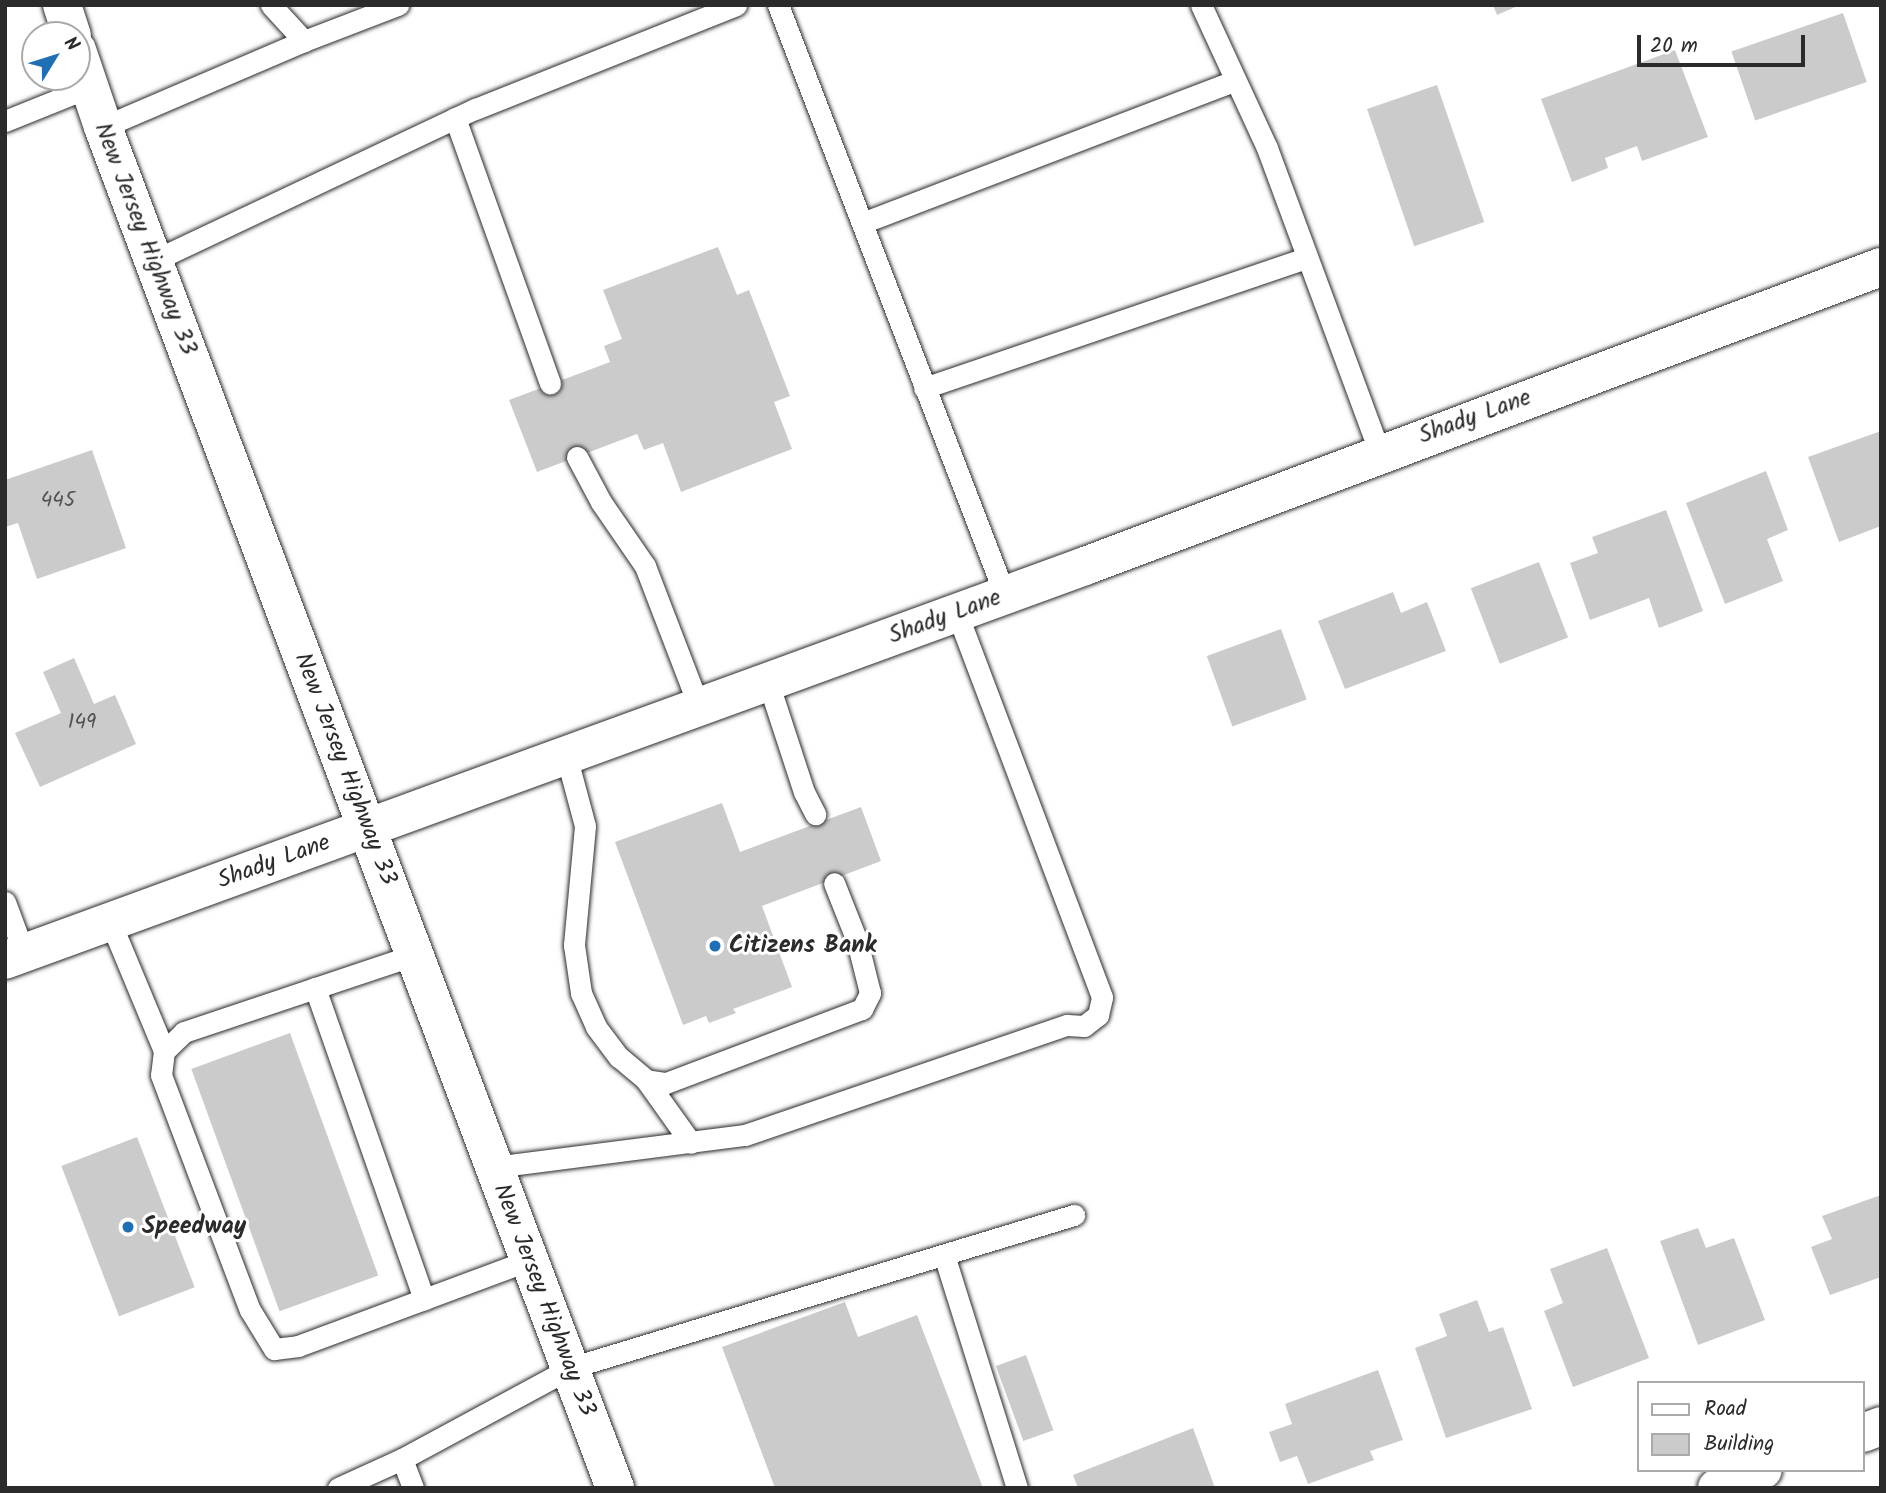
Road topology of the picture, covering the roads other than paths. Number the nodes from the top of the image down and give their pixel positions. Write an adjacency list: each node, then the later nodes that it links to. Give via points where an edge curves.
1 (271, 5): 7 (lane)
2 (398, 5): 6 (lane)
3 (736, 5): 11 (lane)
4 (778, 5): 14 (lane)
5 (1200, 5): 8 (lane)
6 (366, 12): 7 (lane)
7 (304, 41): 13 (lane)
8 (1234, 81): 14 (lane); 15 (lane, via 1267,148)
9 (79, 91): 12 (lane)
10 (90, 91): 13 (street, New Jersey Highway 33)
11 (455, 118): 16 (lane); 18 (lane)
12 (5, 121)
13 (103, 127): 16 (street, New Jersey Highway 33)
14 (862, 223): 19 (lane)
15 (1305, 258): 19 (lane); 20 (lane)
16 (153, 261): 28 (street, New Jersey Highway 33)
17 (1881, 267): 20 (street, Shady Lane)
18 (550, 384)
19 (924, 388): 22 (lane)
20 (1380, 453): 22 (street, Shady Lane)
21 (577, 457): 25 (lane, via 645,566)
22 (1005, 595): 23 (street, Shady Lane)
23 (957, 613): 24 (street, Shady Lane); 37 (lane, via 1102,998 1098,1015 1084,1026 1067,1025 745,1135)
24 (768, 682): 25 (street, Shady Lane); 27 (lane)
25 (699, 707): 26 (street, Shady Lane)
26 (566, 755): 28 (street, Shady Lane); 36 (lane, via 585,826 575,945 581,993 596,1027 618,1058)
27 (815, 814)
28 (367, 828): 31 (street, Shady Lane); 32 (street, New Jersey Highway 33)
29 (834, 883): 36 (lane, via 858,942 870,993 862,1009 666,1083)
30 (5, 902): 33 (lane)
31 (110, 921): 33 (street, Shady Lane); 35 (lane)
32 (414, 955): 34 (lane); 38 (street, New Jersey Highway 33)
33 (15, 956)
34 (315, 988): 35 (lane, via 184,1031); 42 (lane)
35 (164, 1051): 42 (lane, via 161,1075 250,1310 274,1349 299,1346)
36 (646, 1080): 37 (lane)
37 (691, 1143): 38 (lane)
38 (494, 1167): 41 (street, New Jersey Highway 33)
39 (1074, 1215): 40 (lane)
40 (944, 1255): 43 (lane); 49 (lane)
41 (529, 1261): 42 (lane); 43 (street, New Jersey Highway 33)
42 (424, 1299)
43 (569, 1368): 44 (lane); 48 (street, New Jersey Highway 33)
44 (402, 1459): 46 (lane); 47 (lane)
45 (1758, 1472): 50 (street)
46 (338, 1488)
47 (413, 1488)
48 (615, 1488)
49 (1017, 1488)
50 (1717, 1488)

